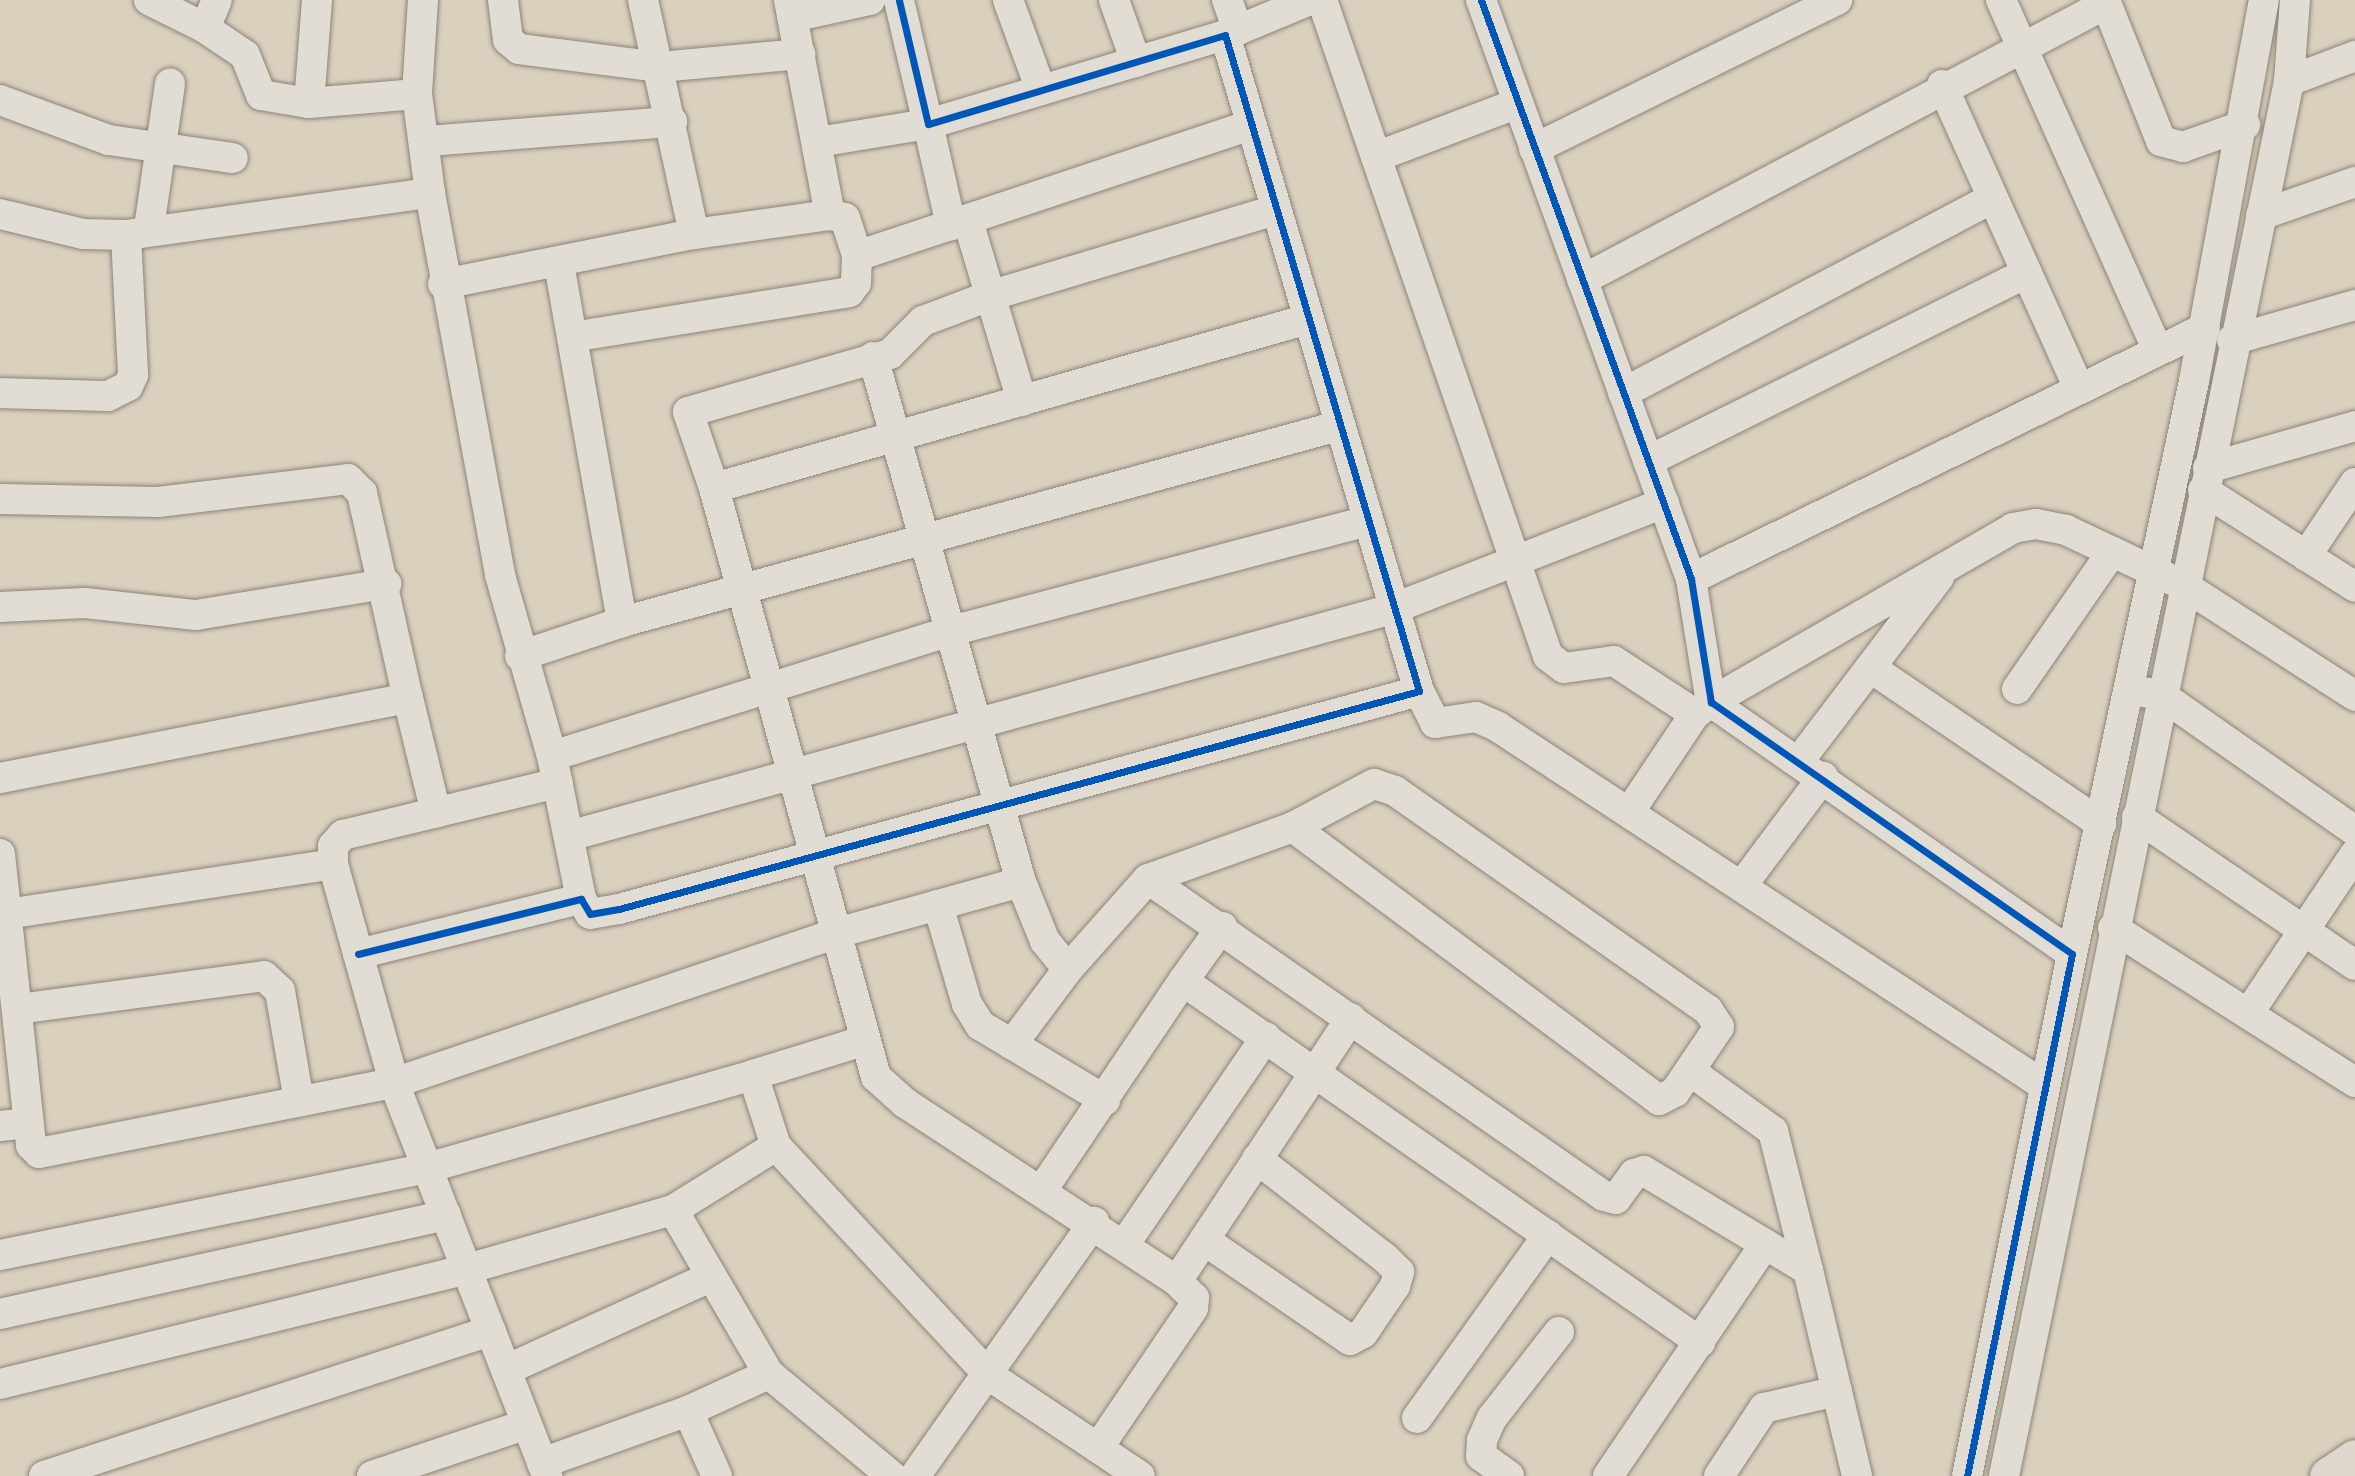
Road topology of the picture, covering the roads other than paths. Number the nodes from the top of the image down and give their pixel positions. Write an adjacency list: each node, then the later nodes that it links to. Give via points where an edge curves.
1 (149, 0): 21 (street)
2 (217, 0): 21 (street)
3 (317, 0): 34 (street)
4 (423, 0): 32 (street)
5 (503, 0): 27 (street, via 508,40 519,49)
6 (643, 0): 27 (street)
7 (870, 0): 20 (street)
8 (899, 0): 37 (street)
9 (1008, 0): 31 (street)
10 (1114, 0): 26 (street)
11 (1227, 0): 22 (street)
12 (1310, 0): 22 (street)
13 (1322, 0): 44 (street)
14 (1481, 0): 35 (street)
15 (1837, 0): 43 (street)
16 (2001, 0): 23 (street)
17 (2264, 0): 39 (street)
18 (2295, 0): 28 (street)
19 (2106, 2): 23 (street); 39 (street, via 2161,141 2176,148)
20 (791, 9): 24 (street)
21 (205, 29): 34 (street, via 244,54 261,95)
22 (1231, 33): 26 (street); 38 (street)
23 (2022, 47): 30 (street); 67 (street)
24 (800, 54): 27 (street); 41 (street)
25 (2355, 56): 28 (street)
26 (1136, 62): 31 (street)
27 (660, 67): 36 (street)
28 (2289, 82): 52 (street)
29 (170, 84): 42 (street)
30 (1942, 86): 48 (street); 59 (street)
31 (1041, 90): 37 (street)
32 (417, 94): 34 (street); 40 (street)
33 (0, 100): 42 (street, via 73,130)
34 (309, 103)
35 (1518, 103): 43 (street); 44 (street)
36 (672, 122): 40 (street); 55 (street)
37 (928, 124): 41 (street); 53 (street)
38 (1251, 125): 49 (street); 53 (street)
39 (2245, 125): 64 (street)
40 (428, 141): 47 (street)
41 (818, 142): 51 (street)
42 (158, 147): 45 (street); 54 (street)
43 (1534, 149): 59 (street)
44 (1376, 157): 86 (street)
45 (233, 158)
46 (2355, 181): 52 (street)
47 (430, 193): 54 (street); 60 (street)
48 (1993, 198): 58 (street); 71 (street)
49 (1276, 210): 61 (street); 63 (street)
50 (0, 214): 54 (street, via 83,234)
51 (830, 215): 55 (street); 56 (street, via 845,218)
52 (2261, 215): 66 (street)
53 (959, 223): 56 (street); 61 (street)
54 (137, 232): 70 (street, via 128,386 108,396)
55 (694, 234): 57 (street)
56 (857, 256): 65 (street, via 856,284 849,292)
57 (559, 264): 60 (street); 65 (street)
58 (2027, 272): 69 (street); 76 (street)
59 (1582, 280): 71 (street)
60 (443, 284): 97 (street)
61 (989, 296): 68 (street, via 923,321 896,350); 72 (street)
62 (2355, 305): 66 (street)
63 (1308, 319): 72 (street); 73 (street)
64 (2205, 328): 67 (street); 88 (street)
65 (572, 337): 95 (street)
66 (2232, 341): 77 (street)
67 (2157, 349): 69 (street)
68 (873, 357): 75 (street); 79 (street, via 688,412)
69 (2079, 388): 89 (street)
70 (0, 393)
71 (1623, 393): 76 (street)
72 (1022, 401): 75 (street)
73 (1338, 426): 82 (street); 83 (street)
74 (2355, 426): 77 (street)
75 (899, 435): 79 (street); 83 (street)
76 (1648, 461): 81 (street)
77 (2206, 479): 85 (street); 88 (street)
78 (2355, 483): 85 (street)
79 (713, 488): 92 (street)
80 (0, 499): 90 (street, via 158,502 343,478 362,493)
81 (1664, 503): 86 (street); 89 (street)
82 (1366, 521): 94 (street); 96 (street)
83 (925, 539): 92 (street); 96 (street)
84 (2112, 552): 87 (street, via 2036,524 2013,528); 88 (street); 99 (street)
85 (2306, 556): 91 (street)
86 (1516, 564): 94 (street); 105 (street, via 1548,656 1564,668 1614,660)
87 (1945, 569): 98 (street); 105 (street)
88 (2166, 578): 102 (street); 103 (street)
89 (1691, 579): 105 (street)
90 (386, 584): 93 (street, via 196,615 85,603); 104 (street)
91 (2355, 587)
92 (737, 590): 95 (street); 100 (street)
93 (0, 607)
94 (1392, 609): 101 (street); 106 (street)
95 (622, 622): 97 (street)
96 (951, 631): 100 (street); 106 (street)
97 (520, 656): 108 (street)
98 (1871, 668): 107 (street); 115 (street)
99 (2017, 689)
100 (765, 691): 108 (street); 109 (street)
101 (1419, 691): 111 (street); 112 (street, via 1435,723 1476,717 1490,723)
102 (2145, 692): 114 (street); 115 (street); 117 (street)
103 (2355, 696)
104 (408, 698): 110 (street); 113 (street)
105 (1703, 708): 107 (street); 112 (street)
106 (976, 720): 109 (street); 111 (street)
107 (1811, 769): 124 (street); 133 (street)
108 (555, 770): 113 (street); 118 (street)
109 (788, 771): 118 (street); 120 (street)
110 (0, 778)
111 (997, 804): 120 (street); 123 (street)
112 (1630, 811): 124 (street)
113 (436, 813): 121 (street, via 343,835 333,846)
114 (2137, 817): 129 (street); 130 (street)
115 (2101, 824): 133 (street)
116 (1293, 827): 122 (street); 145 (street, via 1659,1100 1670,1098); 145 (street, via 1363,788 1395,792 1712,1013 1719,1027)
117 (2353, 832): 130 (street)
118 (569, 836): 125 (street)
119 (0, 854): 127 (street)
120 (811, 857): 125 (street, via 596,915); 131 (street)
121 (333, 864): 127 (street); 132 (street)
122 (1147, 879): 128 (street); 135 (street)
123 (1021, 882): 126 (street); 135 (street, via 1045,941)
124 (1743, 884): 150 (street)
125 (581, 899): 132 (street)
126 (938, 905): 131 (street); 144 (street, via 973,1016)
127 (7, 915): 139 (street)
128 (1222, 927): 136 (street); 141 (street)
129 (2113, 928): 138 (street); 140 (street)
130 (2303, 929): 134 (street); 140 (street)
131 (833, 934): 143 (street); 149 (street)
132 (358, 954): 149 (street)
133 (2072, 954): 137 (street)
134 (2355, 965)
135 (1068, 969): 144 (street)
136 (1183, 981): 142 (street); 151 (street)
137 (2066, 987): 138 (street); 150 (street)
138 (2099, 995): 196 (street)
139 (18, 1009): 152 (street, via 264,976 280,991); 153 (street)
140 (2250, 1011): 148 (street)
141 (1351, 1018): 146 (street); 164 (street, via 1610,1199 1644,1171)
142 (1266, 1037): 146 (street); 163 (street)
143 (863, 1041): 147 (street); 157 (street, via 887,1091)
144 (1012, 1044): 151 (street)
145 (1690, 1071): 167 (street, via 1773,1131)
146 (1315, 1072): 155 (street); 161 (street)
147 (753, 1075): 154 (street); 156 (street)
148 (2355, 1082)
149 (394, 1083): 152 (street); 156 (street)
150 (2045, 1086): 195 (street)
151 (1105, 1100): 157 (street)
152 (299, 1101): 153 (street, via 43,1154 32,1149)
153 (14, 1125)
154 (776, 1146): 158 (street); 176 (street)
155 (1257, 1159): 162 (street); 162 (street, via 1385,1258 1399,1272 1395,1286 1363,1333 1350,1340)
156 (427, 1168): 159 (street); 165 (street)
157 (1042, 1190): 160 (street)
158 (673, 1210): 166 (street); 168 (street)
159 (446, 1215): 166 (street); 170 (street)
160 (1094, 1222): 163 (street); 176 (street)
161 (1548, 1235): 173 (street); 180 (street)
162 (1204, 1240): 169 (street)
163 (1126, 1242): 169 (street)
164 (1765, 1244): 167 (street); 173 (street)
165 (0, 1255)
166 (467, 1269): 171 (street); 177 (street)
167 (1808, 1270): 178 (street)
168 (712, 1276): 174 (street); 175 (street)
169 (1177, 1280): 182 (street, via 1194,1298 1193,1308)
170 (0, 1314)
171 (491, 1331): 174 (street); 185 (street)
172 (1559, 1332): 191 (street, via 1492,1418 1482,1440 1481,1456)
173 (1700, 1342): 192 (street)
174 (506, 1370): 181 (street)
175 (769, 1374): 179 (street); 188 (street)
176 (989, 1376): 182 (street); 189 (street)
177 (0, 1384)
178 (1837, 1391): 193 (street, via 1764,1408); 194 (street)
179 (688, 1411): 184 (street); 187 (street)
180 (1417, 1418)
181 (527, 1424): 184 (street); 186 (street)
182 (1098, 1448): 190 (street)
183 (2355, 1458): 197 (main road)
184 (545, 1469)
185 (44, 1476)
186 (372, 1476)
187 (717, 1476)
188 (892, 1476)
189 (915, 1476)
190 (1140, 1476)
191 (1509, 1476)
192 (1608, 1476)
193 (1719, 1476)
194 (1857, 1476)
195 (1967, 1476)
196 (2004, 1476)
197 (2328, 1476)

